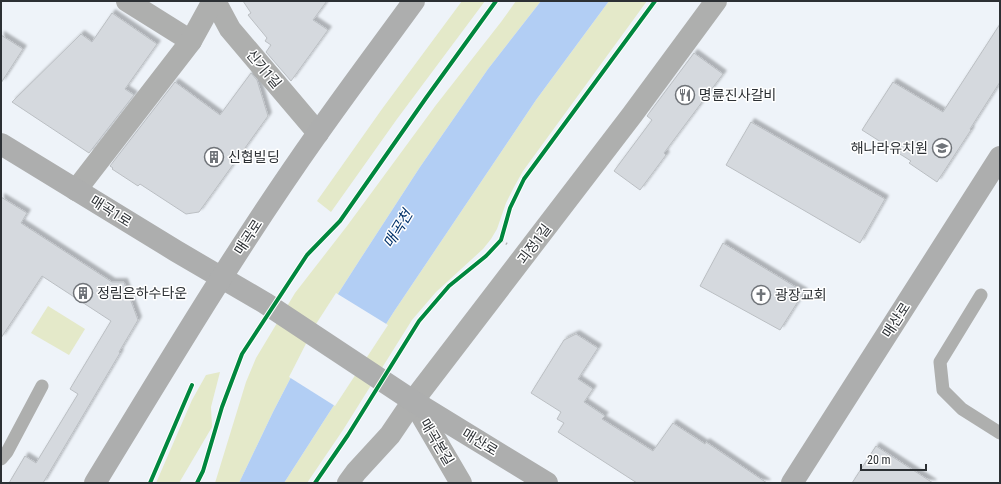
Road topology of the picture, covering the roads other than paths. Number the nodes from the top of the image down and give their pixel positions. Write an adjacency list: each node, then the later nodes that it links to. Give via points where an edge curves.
1 (127, 1): 5 (street)
2 (214, 1): 5 (street); 6 (street, 신기1길, via 230,29)
3 (414, 1): 6 (street, 매곡로)
4 (716, 1): 14 (street, 괴정1길)
5 (191, 41): 9 (street)
6 (318, 133): 10 (street, 매곡로)
7 (1, 144): 9 (street, 매곡1로)
8 (1000, 157): 21 (street, 매산로)
9 (76, 190): 10 (street, 매곡1로)
10 (221, 278): 12 (street, 매곡1로); 17 (street, 매곡로)
11 (981, 295): 15 (lane, via 940,362 943,390 962,409)
12 (265, 303): 14 (street, 매산로)
13 (42, 386): 16 (lane)
14 (413, 401): 18 (street, 괴정1길, via 390,434); 19 (street, 매곡본길); 20 (street, 매산로)
15 (1000, 433)
16 (1, 459)
17 (95, 483)
18 (348, 483)
19 (461, 483)
20 (547, 483)
21 (792, 483)

